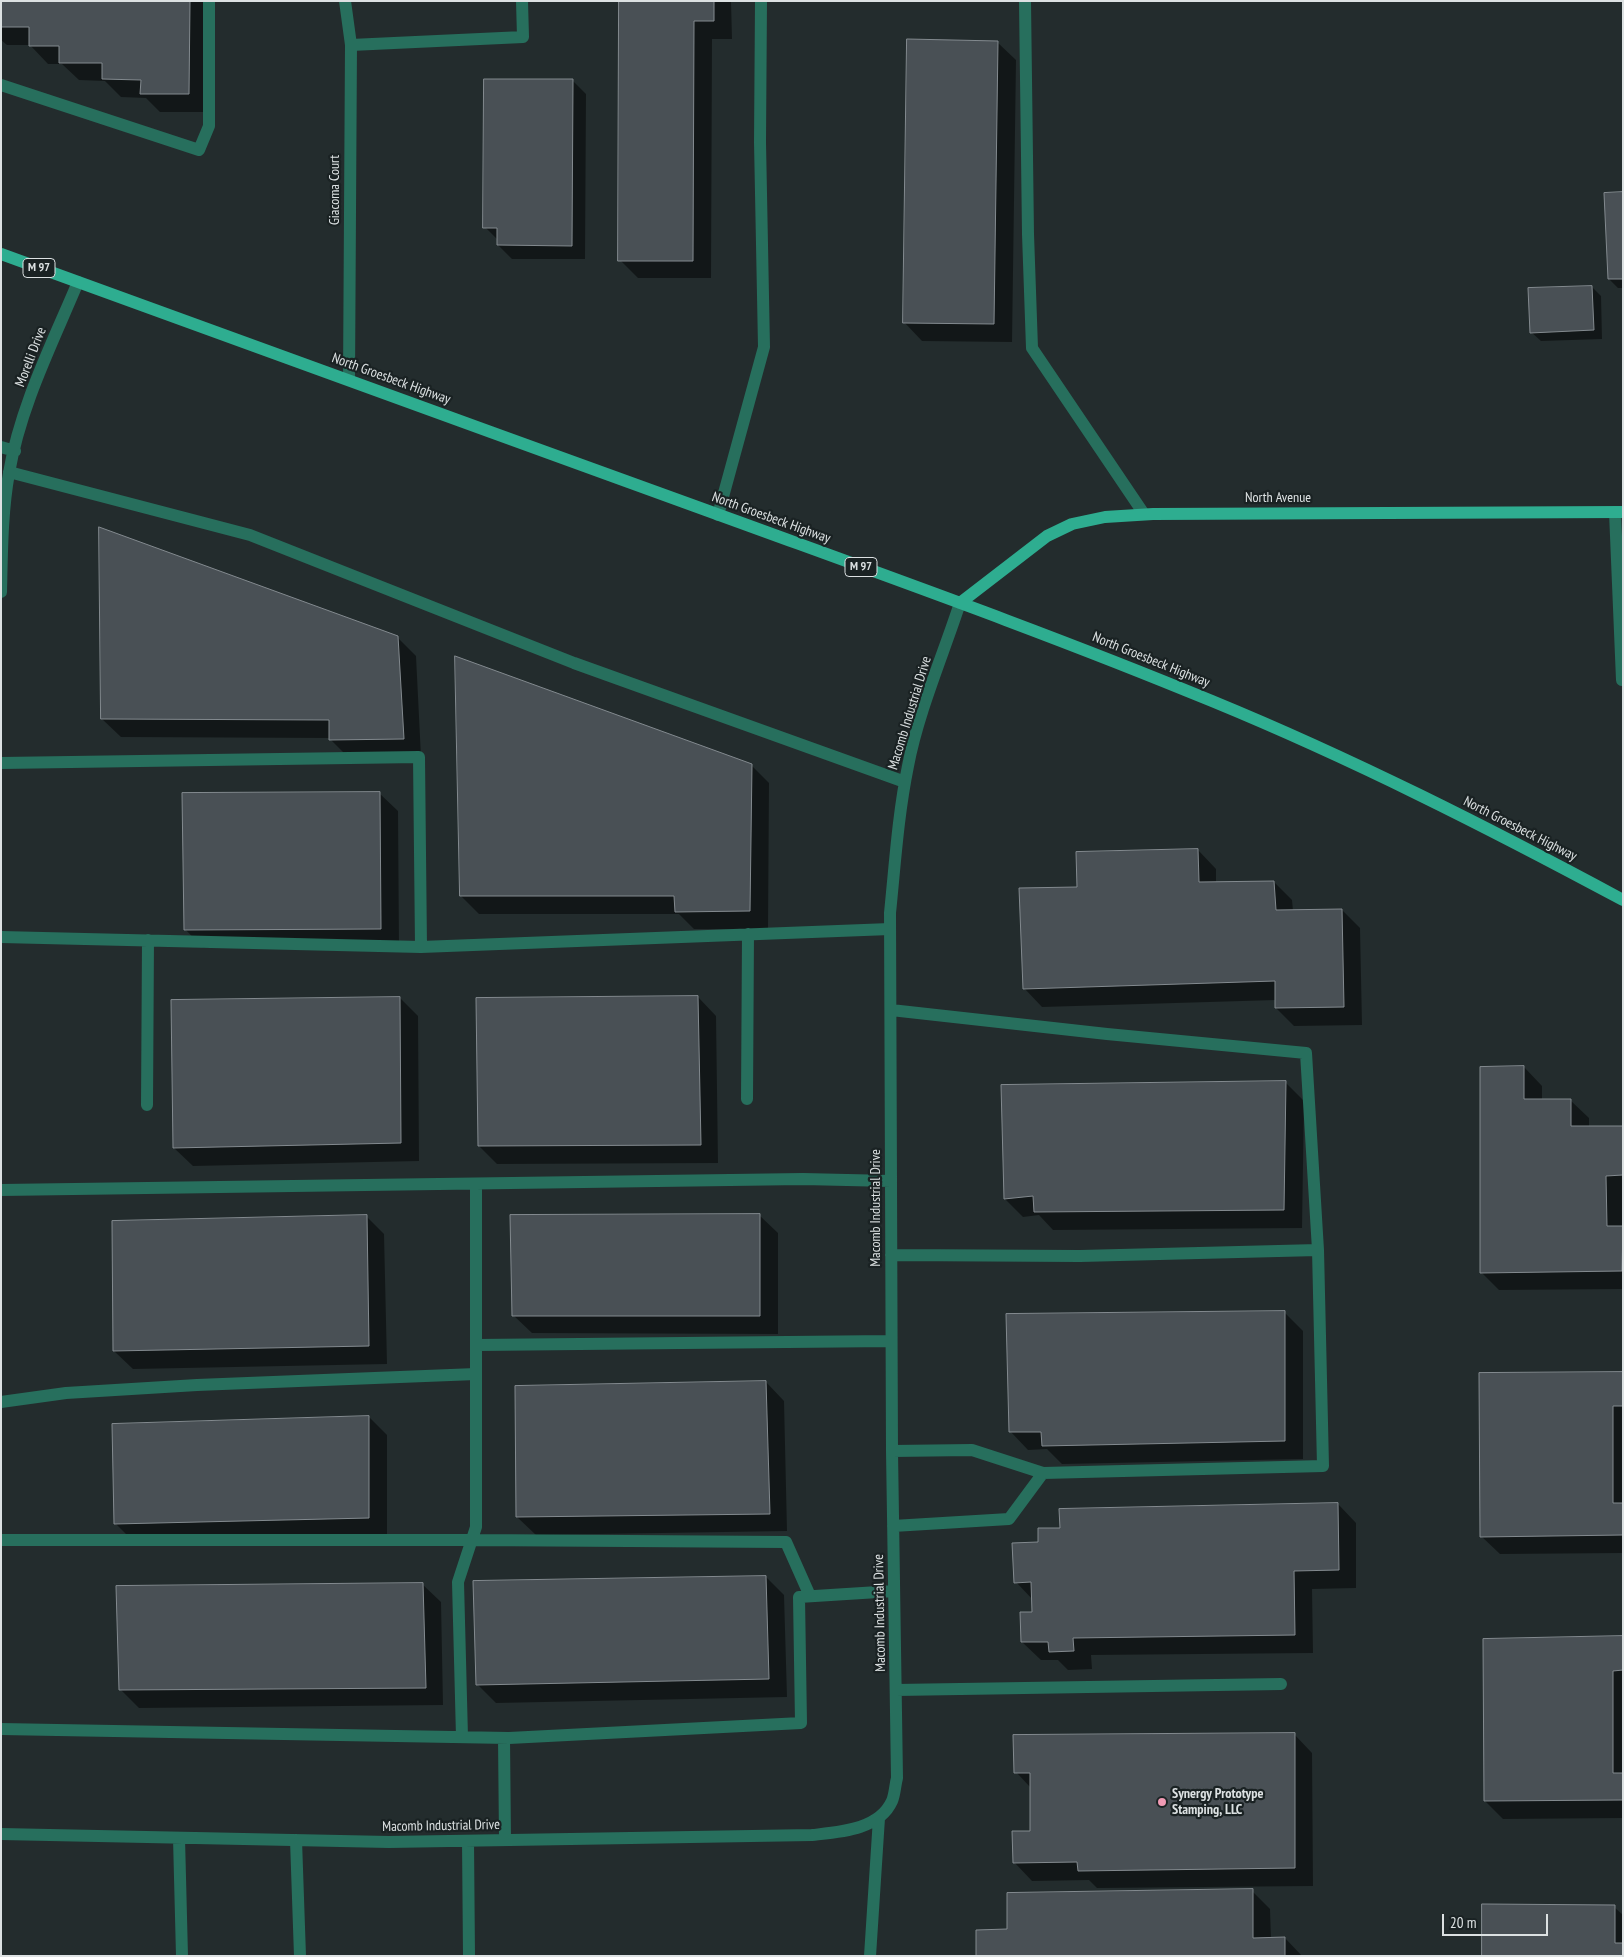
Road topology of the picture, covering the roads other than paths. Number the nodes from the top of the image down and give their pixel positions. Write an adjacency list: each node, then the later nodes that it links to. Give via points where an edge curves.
1 (208, 1): 7 (street, via 209,126 199,150)
2 (346, 1): 6 (street, Giacoma Court)
3 (522, 1): 6 (street, via 523,36)
4 (761, 1): 16 (street, via 764,346)
5 (1025, 1): 15 (street, via 1032,348)
6 (351, 45): 10 (street, Giacoma Court)
7 (1, 85)
8 (1, 254): 9 (main road, North Groesbeck Highway / M 97)
9 (78, 282): 10 (main road, North Groesbeck Highway / M 97); 12 (street, Morelli Drive, via 33,392)
10 (349, 380): 16 (main road, North Groesbeck Highway / M 97)
11 (1, 447): 12 (street)
12 (15, 451): 13 (street, Morelli Drive)
13 (9, 472): 17 (street, Morelli Drive, via 3,524); 21 (street, via 250,536 574,664)
14 (1619, 512): 15 (main road, North Avenue); 19 (street)
15 (1144, 514): 18 (main road, North Avenue, via 1072,524 1047,536)
16 (718, 515): 18 (main road, North Groesbeck Highway / M 97)
17 (1, 592)
18 (960, 603): 21 (street, Macomb Industrial Drive, via 924,710); 22 (main road, North Groesbeck Highway / M 97, via 1215,702 1367,769 1504,836)
19 (1622, 680)
20 (1, 763): 27 (street, via 419,757)
21 (905, 782): 23 (street, Macomb Industrial Drive)
22 (1623, 900)
23 (890, 929): 24 (street); 28 (street, Macomb Industrial Drive)
24 (748, 934): 27 (street); 29 (street)
25 (1, 937): 26 (street)
26 (148, 940): 27 (street); 30 (street)
27 (422, 947)
28 (891, 1010): 31 (street, Macomb Industrial Drive); 34 (street, via 1306,1053)
29 (747, 1099)
30 (147, 1105)
31 (891, 1181): 32 (street, via 803,1179); 35 (street, Macomb Industrial Drive)
32 (476, 1184): 33 (street); 37 (street)
33 (1, 1190)
34 (1318, 1250): 35 (street, via 1080,1256); 41 (street, via 1323,1466)
35 (891, 1255): 36 (street, Macomb Industrial Drive)
36 (892, 1341): 37 (street); 40 (street, Macomb Industrial Drive)
37 (476, 1345): 38 (street)
38 (476, 1374): 39 (street, via 66,1392); 44 (street, via 476,1527)
39 (1, 1402)
40 (892, 1451): 41 (street, via 972,1450); 42 (street, Macomb Industrial Drive)
41 (1043, 1473): 42 (street, via 1009,1519)
42 (894, 1526): 45 (street, Macomb Industrial Drive)
43 (1, 1540): 44 (street)
44 (472, 1540): 46 (street, via 786,1542); 50 (street, via 458,1582)
45 (894, 1591): 46 (street); 48 (street, Macomb Industrial Drive)
46 (810, 1596): 51 (street, via 799,1597 801,1723)
47 (1282, 1684): 48 (street)
48 (896, 1690): 52 (street, Macomb Industrial Drive, via 897,1778 891,1802)
49 (1, 1729): 50 (street)
50 (462, 1737): 51 (street)
51 (504, 1738): 56 (street)
52 (879, 1818): 56 (street, Macomb Industrial Drive, via 848,1830 812,1835); 61 (street, Macomb Industrial Drive)
53 (1, 1834): 54 (street, Macomb Industrial Drive)
54 (179, 1838): 55 (street, Macomb Industrial Drive); 58 (street)
55 (296, 1840): 57 (street, Macomb Industrial Drive); 59 (street)
56 (506, 1840): 57 (street, Macomb Industrial Drive)
57 (468, 1841): 60 (street)
58 (182, 1956)
59 (300, 1956)
60 (469, 1956)
61 (870, 1956)

